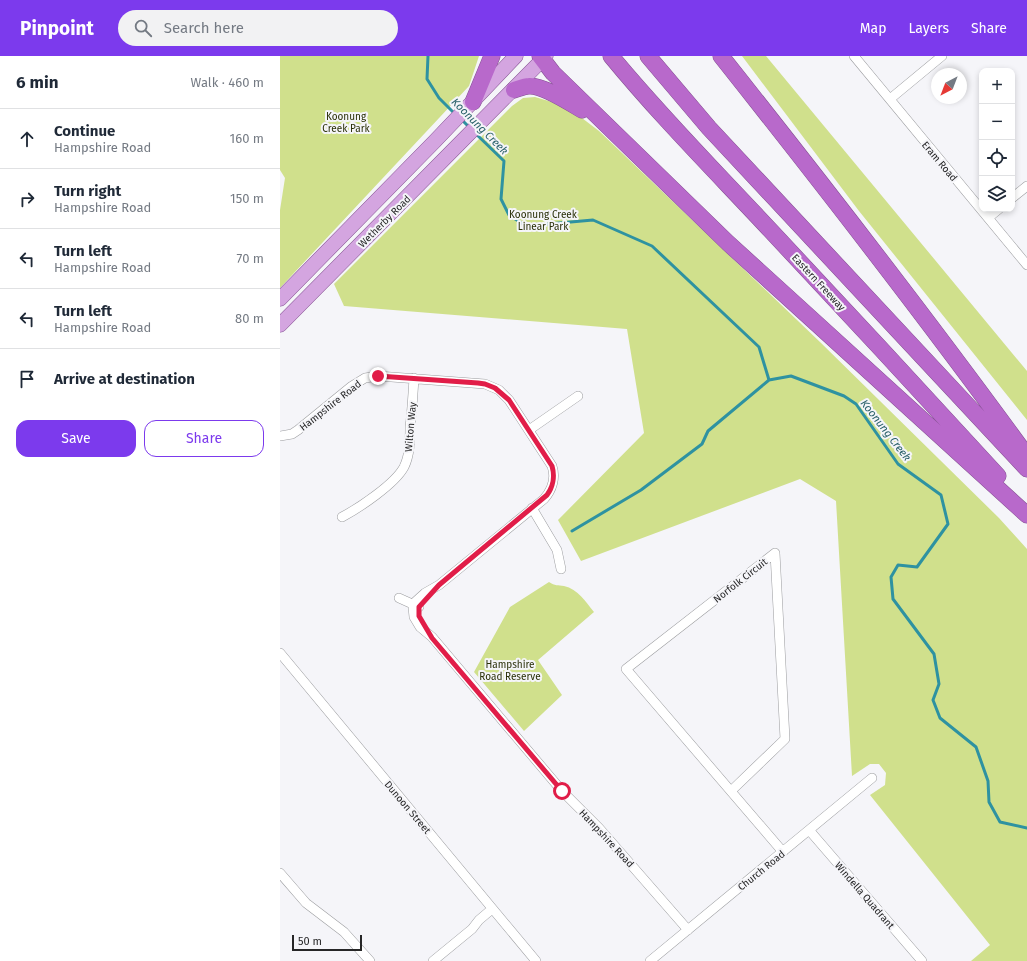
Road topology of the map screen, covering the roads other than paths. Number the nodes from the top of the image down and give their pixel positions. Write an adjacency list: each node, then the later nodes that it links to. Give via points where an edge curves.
1 (492, 56): 11 (highway)
2 (516, 56): 11 (main road, Wetherby Road)
3 (611, 56): 27 (highway, Eastern Freeway, via 655,107)
4 (648, 56): 25 (highway, via 709,128)
5 (721, 56): 24 (highway, via 970,378)
6 (854, 56): 10 (street, Eram Road)
7 (942, 56): 10 (street)
8 (543, 57): 9 (main road, Wetherby Road); 12 (highway, via 553,73)
9 (514, 90): 12 (highway, via 528,86 538,87 565,100 587,113); 19 (main road, Wetherby Road)
10 (890, 99): 16 (street, Eram Road)
11 (473, 102): 18 (main road, Wetherby Road)
12 (626, 144): 28 (highway, via 728,243)
13 (1027, 186): 14 (street)
14 (1015, 196)
15 (995, 212): 16 (street)
16 (988, 218): 17 (street, Eram Road)
17 (1027, 265)
18 (280, 299)
19 (280, 325)
20 (414, 378): 22 (street, Hampshire Road, via 490,386 509,400); 23 (street, Hampshire Road, via 365,378 298,430); 29 (street, Wilton Way, via 409,452 404,467 395,478 362,505)
21 (578, 396): 22 (street)
22 (529, 430): 26 (street, Hampshire Road, via 549,461 554,474 549,492)
23 (280, 436)
24 (1027, 456)
25 (1027, 470)
26 (532, 508): 30 (street, via 557,550); 32 (street, Hampshire Road)
27 (1027, 508)
28 (1027, 515)
29 (342, 517)
30 (561, 569)
31 (399, 598): 32 (street)
32 (417, 606): 40 (street, Hampshire Road, via 419,616 432,638 562,791 599,828)
33 (280, 653): 39 (street, Dunoon Street)
34 (872, 778): 36 (street, Church Road)
35 (731, 791): 35 (street, Norfolk Circuit, via 626,669 775,553 785,739); 37 (street, Norfolk Circuit)
36 (809, 830): 37 (street, Church Road); 45 (street, Windella Quadrant)
37 (783, 852): 40 (street, Church Road)
38 (280, 873): 41 (street, via 306,903 344,932)
39 (494, 911): 42 (street, via 479,920 472,929); 43 (street, Dunoon Street)
40 (688, 930): 44 (street, Church Road)
41 (370, 961)
42 (433, 961)
43 (536, 961)
44 (650, 961)
45 (922, 961)

